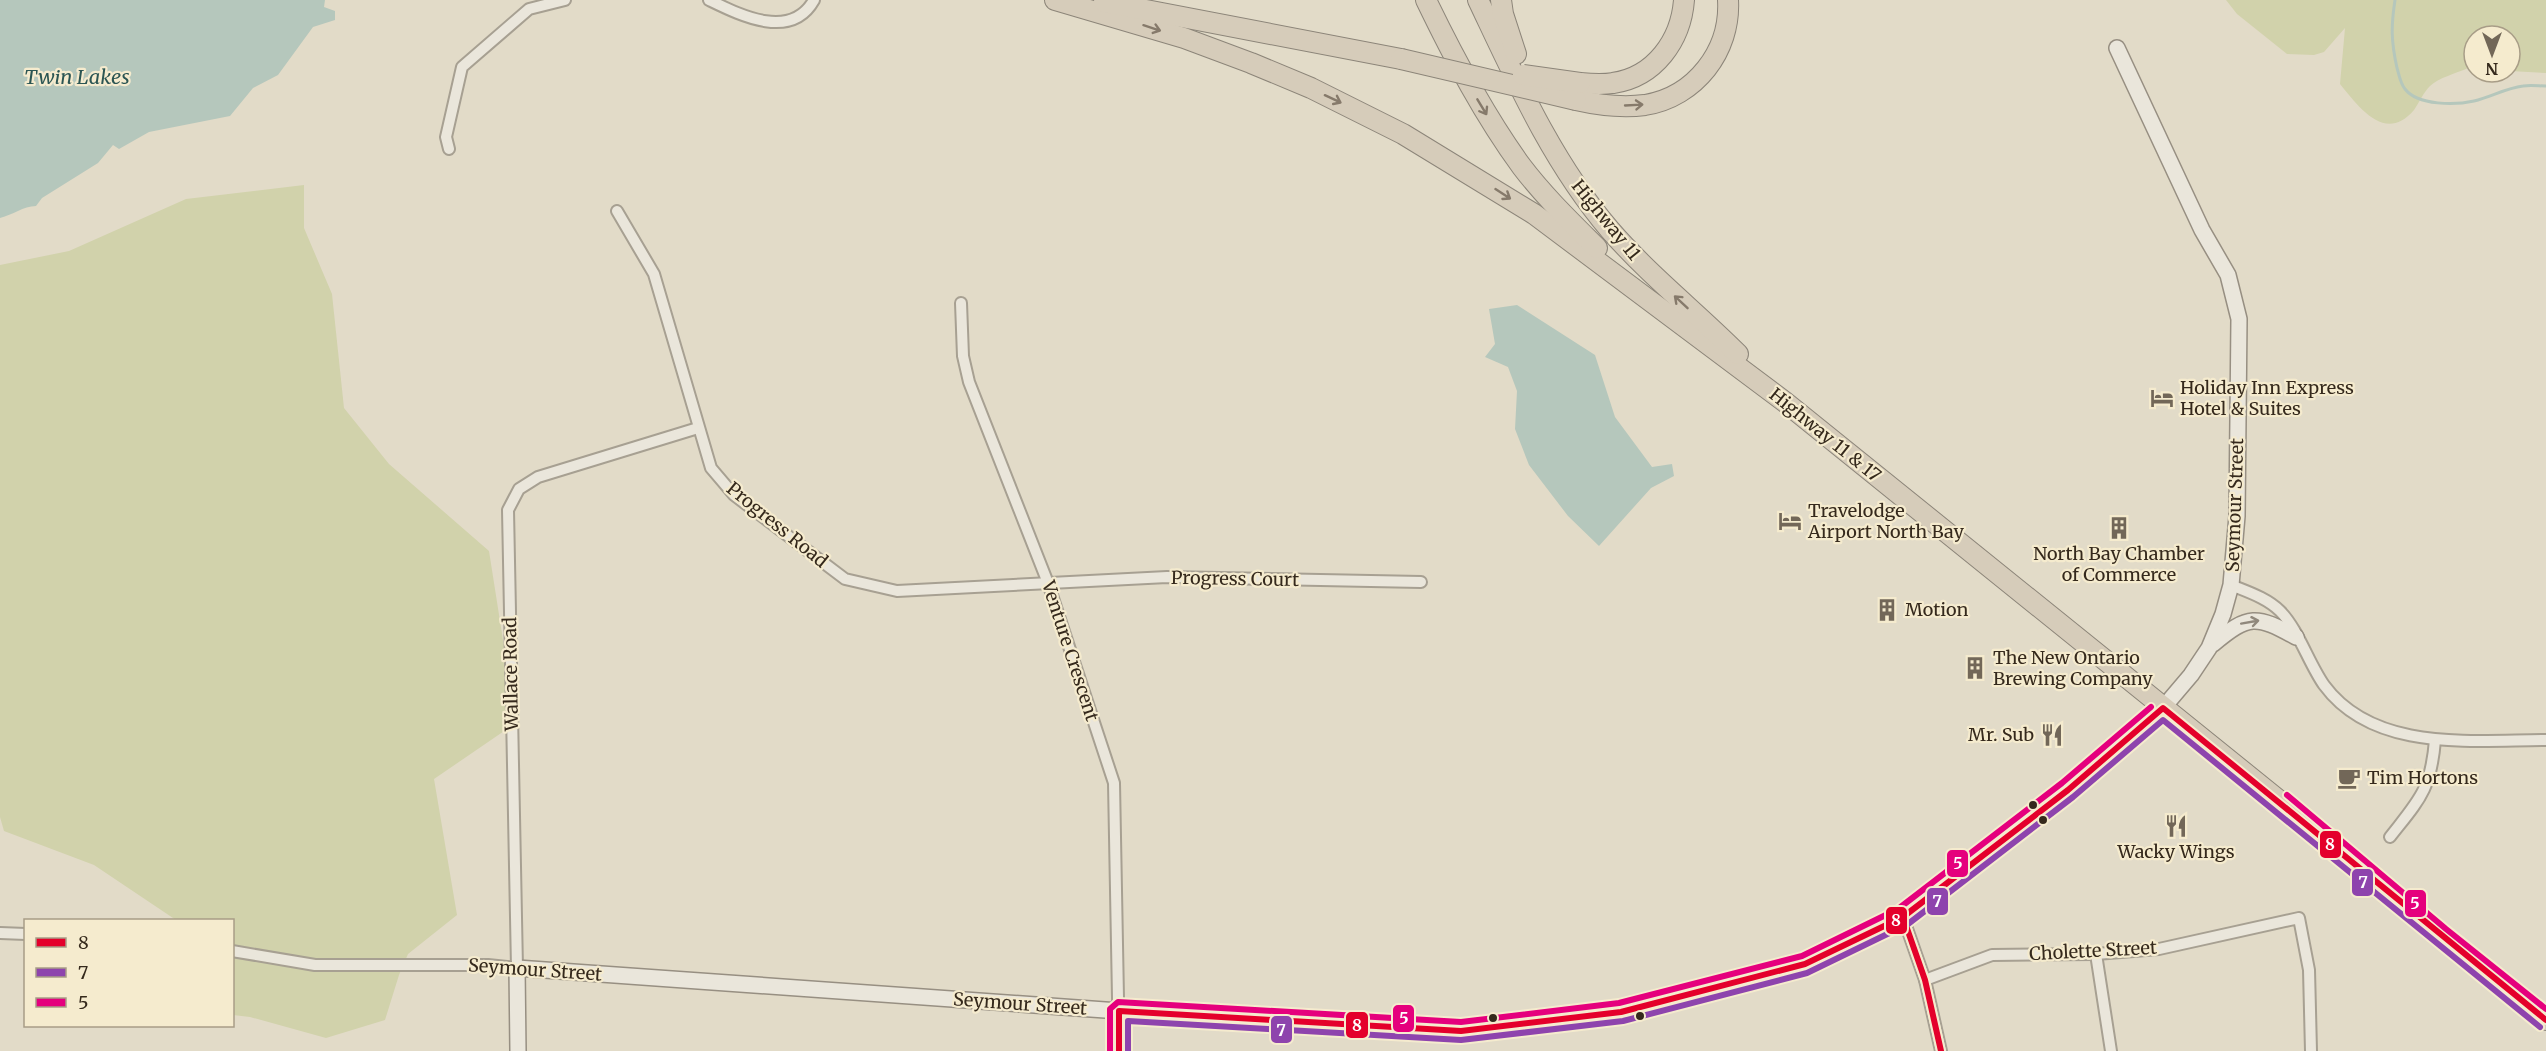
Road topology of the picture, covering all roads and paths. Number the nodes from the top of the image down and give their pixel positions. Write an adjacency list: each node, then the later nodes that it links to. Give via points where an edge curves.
1 (565, 0): 15 (street, via 529,9 462,67 446,137)
2 (709, 0): 3 (street, via 750,18 777,22 800,16)
3 (814, 0)
4 (1055, 0): 19 (highway, one-way to 19, via 1219,51 1370,116 1534,214)
5 (1095, 0): 13 (highway)
6 (1148, 0): 13 (highway)
7 (1426, 0): 19 (highway, Highway 11, one-way to 19, via 1481,106 1553,204 1611,262)
8 (1479, 0): 16 (highway, Highway 11, via 1539,125)
9 (1501, 0): 16 (highway, via 1517,58)
10 (1684, 0): 14 (highway, via 1672,42 1653,65 1614,83)
11 (1728, 0): 14 (highway, one-way to 11, via 1608,106 1635,106 1660,101 1686,88 1706,71 1719,49 1728,21)
12 (2117, 48): 23 (street, Seymour Street, via 2202,230 2228,275 2239,319 2237,516)
13 (1403, 54): 14 (highway, bridge)
14 (1578, 92)
15 (449, 149)
16 (1592, 207): 19 (highway, Highway 11, one-way to 16)
17 (617, 211): 20 (street, Progress Road, via 654,274)
18 (961, 303): 22 (street, Venture Crescent, via 963,356 969,382)
19 (1720, 346): 26 (highway, Highway 11 & 17)
20 (698, 428): 22 (street, Progress Road, via 711,468 734,495 845,579 897,591); 35 (street, Wallace Road, via 538,477 519,489 508,510)
21 (1421, 582): 22 (street, Progress Court, via 1167,577)
22 (1048, 583): 37 (street, Venture Crescent, via 1114,783)
23 (2231, 585): 24 (street, via 2262,597 2281,611); 25 (street, Seymour Street)
24 (2296, 637): 25 (street, one-way to 24, via 2230,630 2250,621 2270,623); 27 (street, via 2324,685 2350,710 2392,733)
25 (2209, 648): 26 (street, Seymour Street)
26 (2163, 708): 30 (street, Seymour Street, via 2068,790); 38 (highway, Highway 11 & 17)
27 (2435, 740): 28 (street); 29 (street, via 2426,790)
28 (2546, 740)
29 (2390, 837)
30 (1904, 917): 36 (street); 37 (street, Seymour Street, via 1805,964 1621,1012 1461,1031)
31 (0, 933): 32 (street)
32 (24, 934)
33 (234, 951): 35 (street, Seymour Street, via 315,965)
34 (2096, 954): 36 (street, Cholette Street, via 1992,955); 42 (street); 43 (street, Cholette Street, via 2159,949 2299,918 2310,970)
35 (517, 968): 37 (street, Seymour Street); 39 (street, Wallace Road)
36 (1925, 981): 41 (street)
37 (1119, 1011): 40 (street, Venture Crescent)
38 (2546, 1020)
39 (518, 1051)
40 (1119, 1051)
41 (1941, 1051)
42 (2111, 1051)
43 (2311, 1051)

